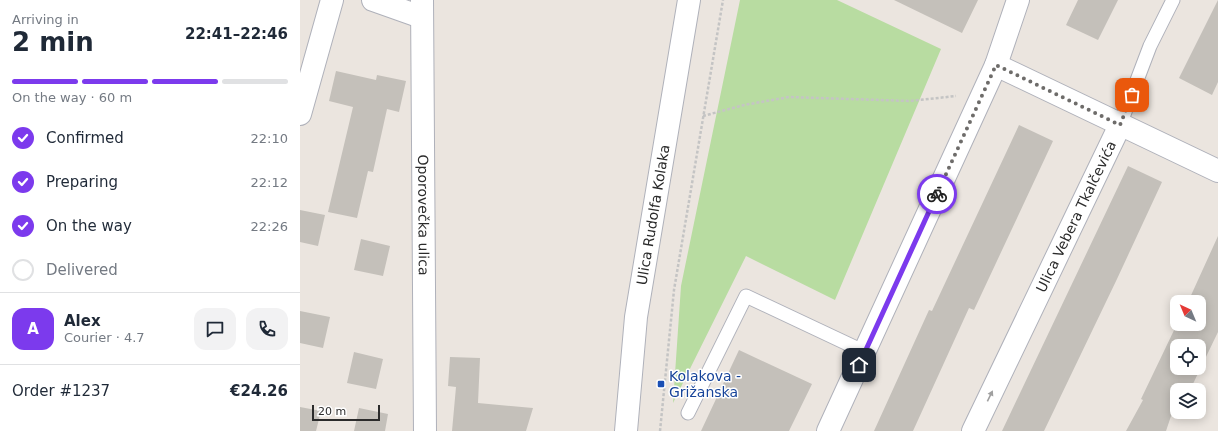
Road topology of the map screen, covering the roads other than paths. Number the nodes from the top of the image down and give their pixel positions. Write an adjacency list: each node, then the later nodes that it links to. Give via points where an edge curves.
1 (332, 0): 8 (street)
2 (373, 0): 6 (street)
3 (690, 0): 14 (street, Ulica Rudolfa Kolaka, via 636,317)
4 (1018, 0): 7 (street)
5 (1173, 0): 9 (lane, Ulica Vebera Tkalčevića, via 1150,46)
6 (421, 9): 13 (street, Oporovečka ulica)
7 (996, 65): 9 (street); 11 (street)
8 (300, 114)
9 (1120, 125): 10 (street); 16 (street, Ulica Vebera Tkalčevića, one-way to 9)
10 (1218, 171)
11 (865, 352): 12 (lane, via 746,296); 15 (street)
12 (688, 413)
13 (425, 431)
14 (626, 431)
15 (828, 431)
16 (972, 431)

